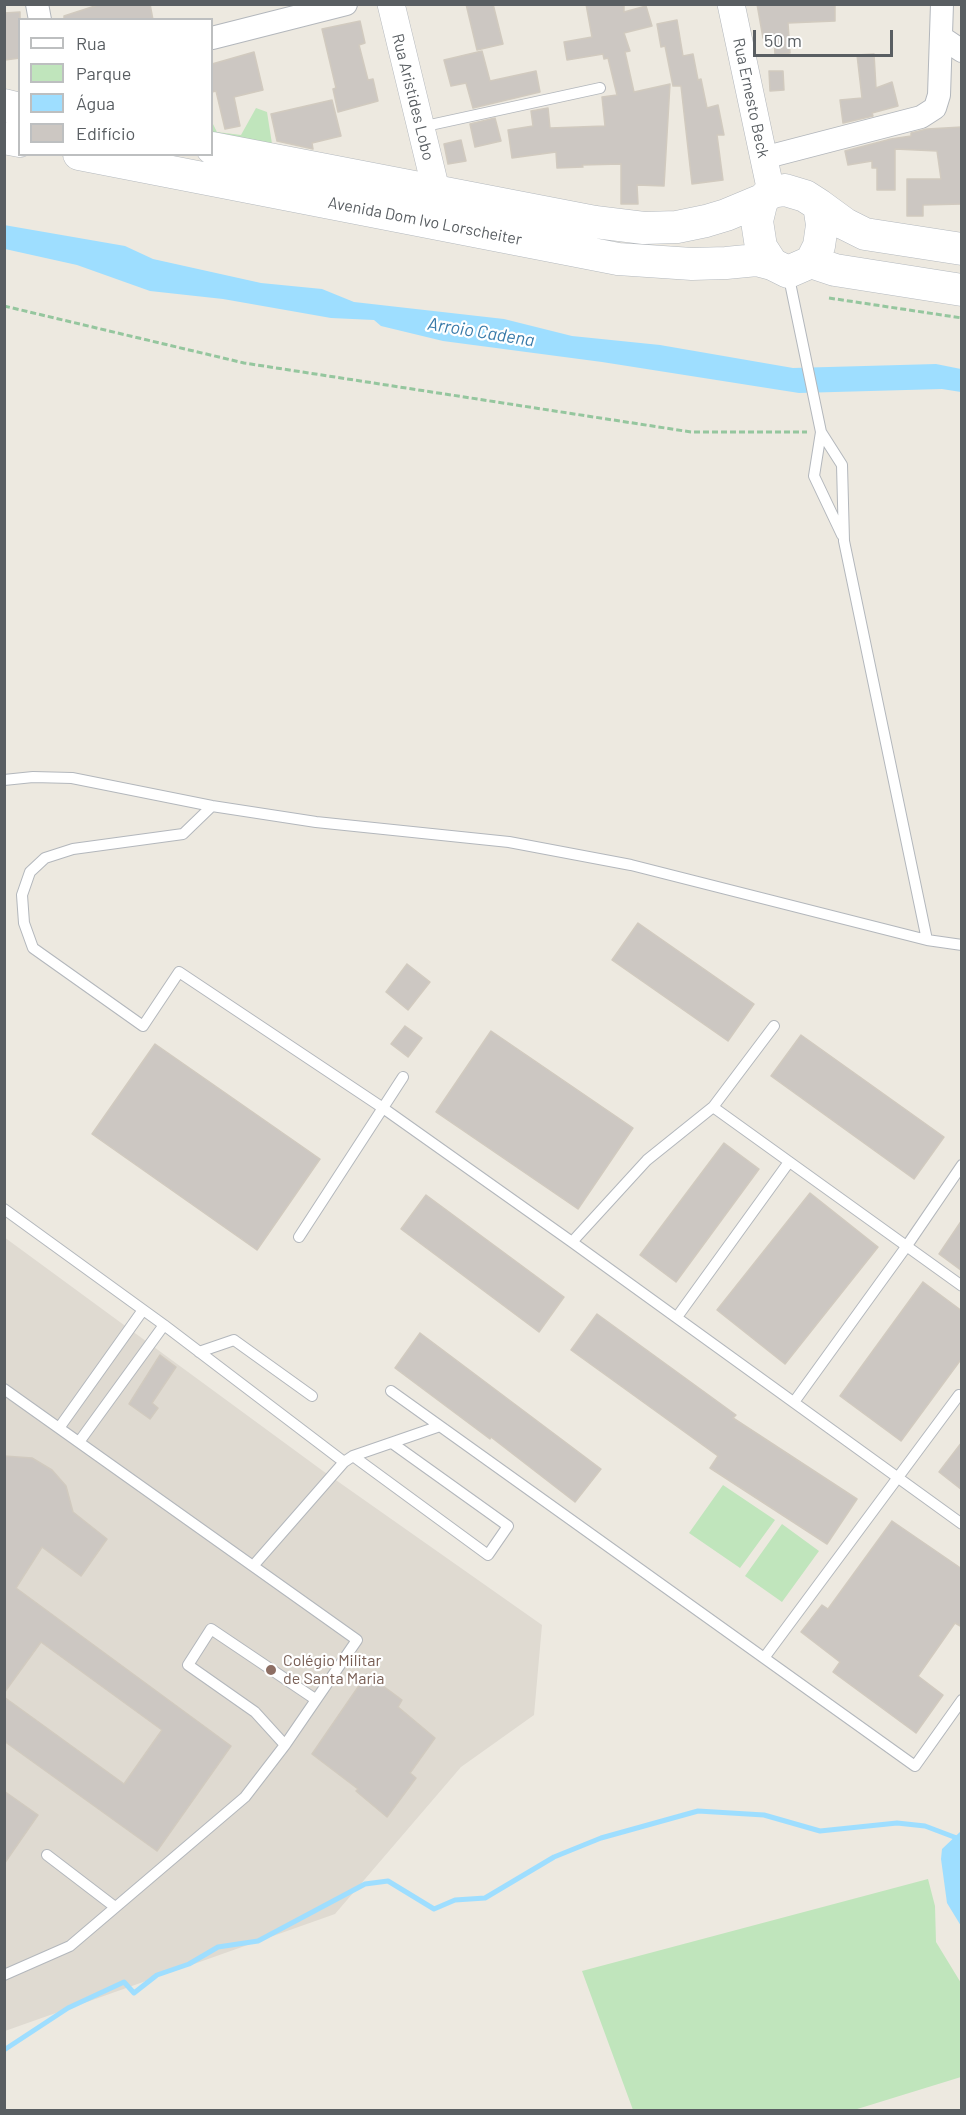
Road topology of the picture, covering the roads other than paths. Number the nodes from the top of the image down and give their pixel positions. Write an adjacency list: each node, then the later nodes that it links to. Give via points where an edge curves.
1 (346, 4): 6 (street)
2 (391, 4): 9 (street, Rua Aristides Lobo)
3 (731, 4): 12 (street, Rua Ernesto Beck)
4 (942, 4): 5 (street)
5 (941, 37): 7 (street); 12 (street, via 935,108 921,117)
6 (213, 38)
7 (962, 51)
8 (600, 88): 9 (lane)
9 (420, 127): 13 (street, Rua Aristides Lobo)
10 (213, 148): 13 (main road, Avenida Dom Ivo Lorscheiter)
11 (89, 156): 17 (main road, Avenida Dom Ivo Lorscheiter, via 618,259 692,264 757,260)
12 (763, 158): 14 (street, Rua Ernesto Beck)
13 (436, 190): 14 (main road, Avenida Dom Ivo Lorscheiter, via 644,228 706,221)
14 (766, 196): 15 (main road, Avenida Dom Ivo Lorscheiter, via 785,190); 17 (main road, via 757,221 761,247)
15 (819, 205): 16 (main road, Avenida Dom Ivo Lorscheiter, via 864,234); 17 (main road, via 819,246)
16 (962, 249)
17 (790, 266): 18 (main road, Avenida Dom Ivo Lorscheiter); 19 (lane)
18 (962, 290)
19 (821, 432): 20 (lane, via 842,465); 20 (lane, via 814,476)
20 (844, 541): 23 (lane)
21 (4, 780): 22 (lane, via 72,778)
22 (212, 806): 23 (lane, via 316,822 509,842 632,866); 28 (lane, via 183,834 73,849 45,858 30,872 22,895 24,923 33,948 142,1026 179,972)
23 (927, 939): 24 (lane)
24 (962, 945)
25 (774, 1026): 27 (lane)
26 (403, 1077): 28 (lane)
27 (713, 1107): 29 (lane); 33 (lane, via 647,1160)
28 (383, 1108): 32 (lane); 33 (lane)
29 (789, 1162): 34 (lane); 37 (lane)
30 (962, 1165): 34 (lane)
31 (4, 1209): 36 (lane)
32 (299, 1237)
33 (572, 1242): 37 (lane)
34 (906, 1246): 35 (lane); 44 (lane)
35 (962, 1286)
36 (143, 1310): 38 (lane); 46 (lane)
37 (677, 1317): 44 (lane)
38 (164, 1325): 39 (lane); 47 (lane)
39 (199, 1352): 42 (lane, via 234,1340); 49 (lane)
40 (4, 1389): 46 (lane)
41 (391, 1391): 45 (lane)
42 (312, 1396)
43 (962, 1397): 50 (lane, via 959,1395)
44 (794, 1402): 50 (lane)
45 (440, 1426): 48 (lane); 53 (lane)
46 (59, 1428): 47 (lane)
47 (79, 1442): 52 (lane)
48 (392, 1443): 49 (lane); 49 (lane, via 508,1526 488,1555)
49 (349, 1459): 52 (lane)
50 (897, 1477): 51 (lane); 53 (lane)
51 (962, 1524)
52 (253, 1566): 54 (lane, via 357,1640)
53 (764, 1658): 55 (lane, via 915,1766)
54 (315, 1699): 56 (lane); 56 (lane, via 211,1629 188,1665 255,1712)
55 (962, 1700)
56 (285, 1745): 58 (lane, via 245,1797)
57 (47, 1855): 58 (lane)
58 (115, 1907): 59 (lane, via 70,1946)
59 (4, 1975)

